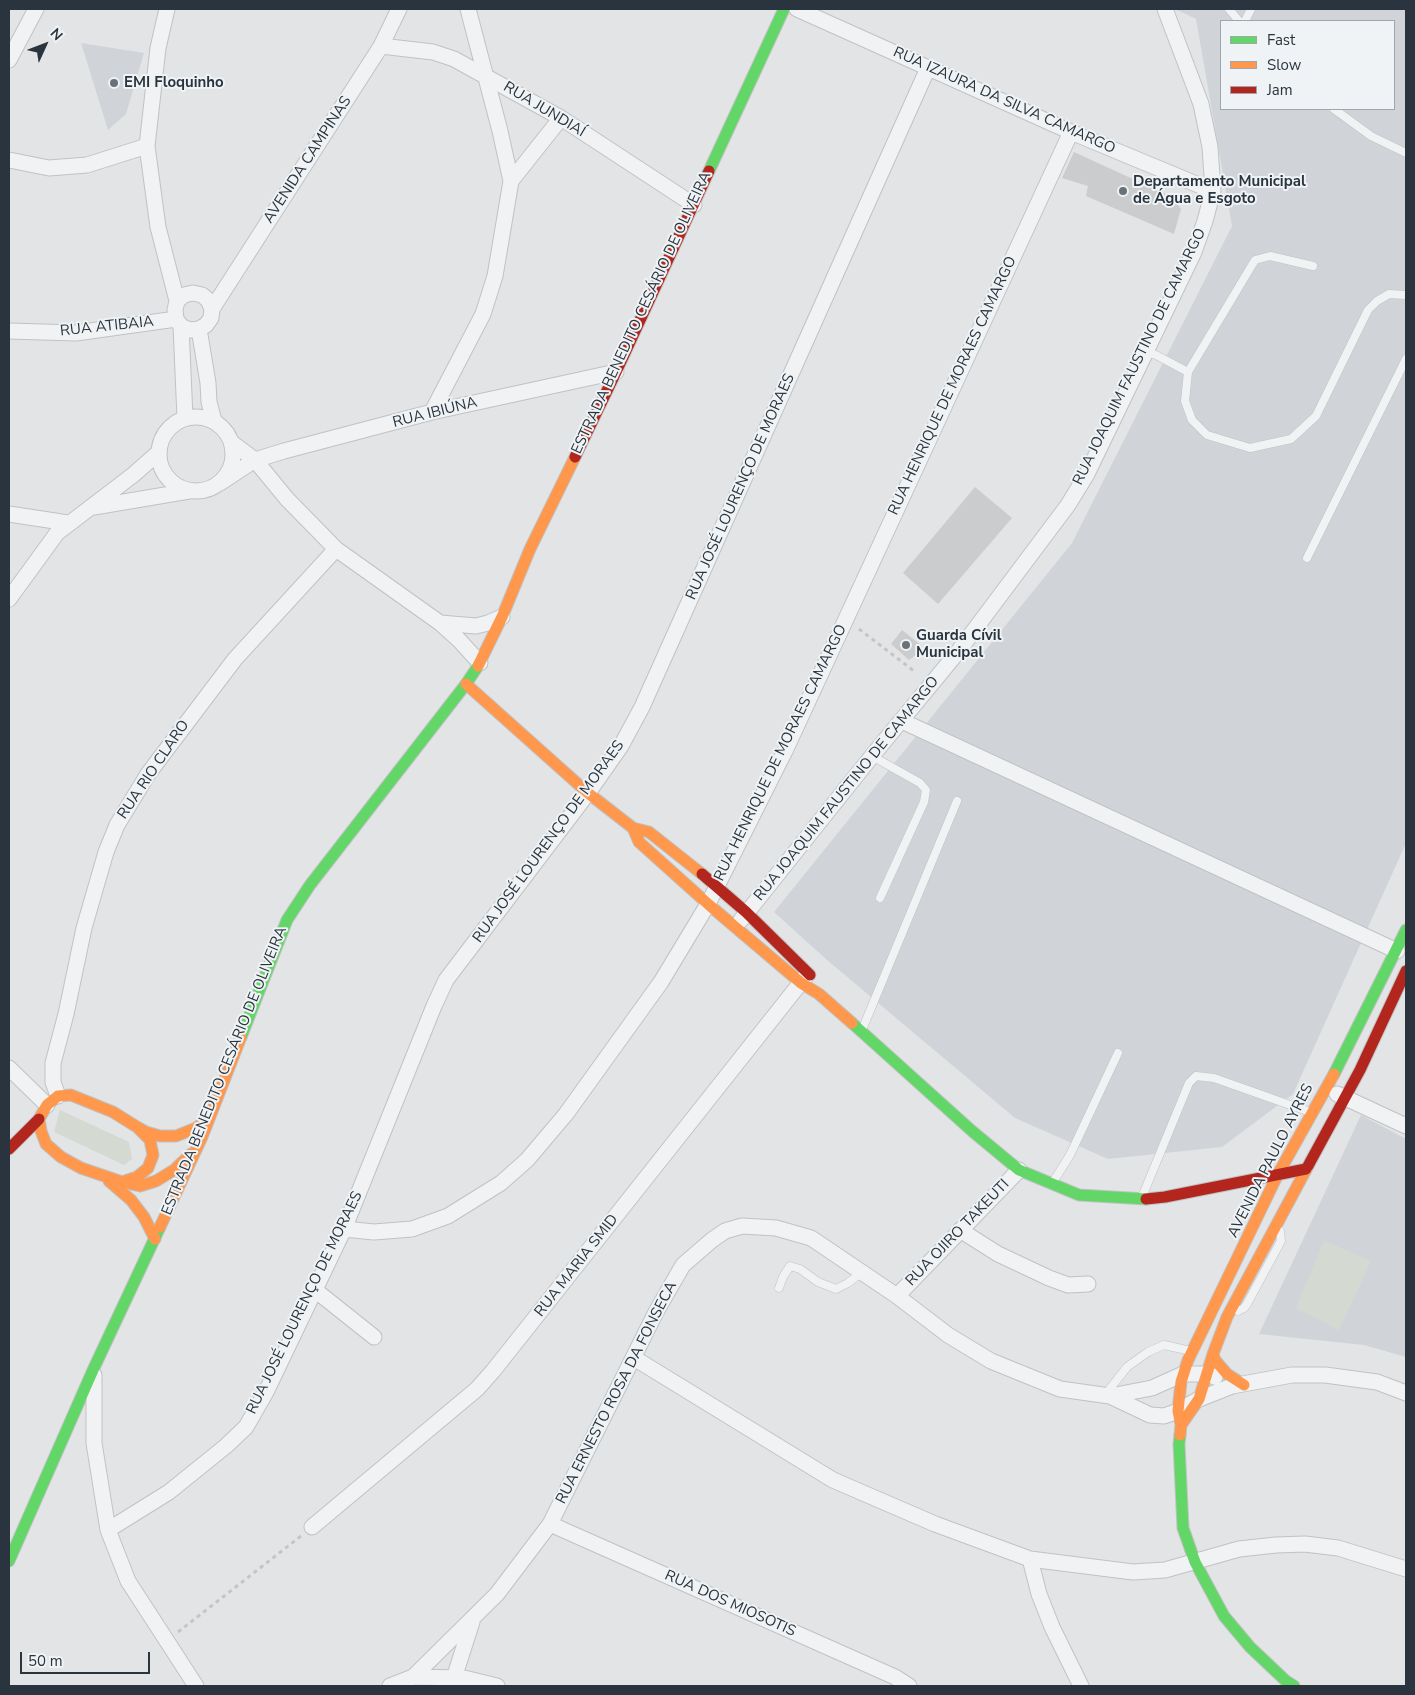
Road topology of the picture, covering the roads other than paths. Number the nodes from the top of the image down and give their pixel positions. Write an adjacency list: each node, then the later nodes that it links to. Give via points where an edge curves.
1 (36, 9): 11 (street)
2 (167, 9): 17 (street, via 158,48)
3 (399, 9): 10 (street, AVENIDA CAMPINAS)
4 (468, 9): 13 (street)
5 (784, 9): 22 (main road, ESTRADA BENEDITO CESÁRIO DE OLIVEIRA)
6 (797, 9): 12 (street, RUA IZAURA DA SILVA CAMARGO)
7 (1165, 9): 21 (street, RUA JOAQUIM FAUSTINO DE CAMARGO, via 1201,104 1210,147)
8 (1229, 9): 9 (lane)
9 (1238, 20)
10 (382, 46): 13 (street, RUA JUNDIAÍ, via 433,52); 26 (street, AVENIDA CAMPINAS)
11 (9, 60)
12 (928, 68): 16 (street, RUA IZAURA DA SILVA CAMARGO); 54 (street, RUA JOSÉ LOURENÇO DE MORAES, via 642,708 621,746)
13 (485, 75): 15 (street, RUA JUNDIAÍ); 20 (street)
14 (1335, 110): 18 (lane, via 1371,136)
15 (561, 118): 20 (street); 22 (street, RUA JUNDIAÍ)
16 (1071, 132): 21 (street, RUA IZAURA DA SILVA CAMARGO); 57 (street, RUA HENRIQUE DE MORAES CAMARGO, via 785,751)
17 (147, 146): 19 (street, via 87,166 49,168); 25 (street, via 158,227)
18 (1406, 153)
19 (9, 160)
20 (511, 181): 34 (street, via 495,276 483,314)
21 (1213, 190): 30 (street, RUA JOAQUIM FAUSTINO DE CAMARGO, via 1194,252)
22 (694, 205): 32 (main road, ESTRADA BENEDITO CESÁRIO DE OLIVEIRA)
23 (1313, 266): 33 (lane, via 1270,256 1255,260)
24 (1406, 295): 33 (lane, via 1389,294 1368,310 1316,416 1291,439 1250,448 1207,435 1192,420 1185,401)
25 (177, 301): 26 (street, via 184,295 202,295); 27 (street, via 175,310)
26 (212, 309): 28 (street, AVENIDA CAMPINAS, via 211,318)
27 (179, 322): 28 (street, via 190,330); 29 (street, RUA ATIBAIA, via 76,333); 35 (street)
28 (198, 329): 36 (street)
29 (9, 331)
30 (1146, 352): 33 (lane); 52 (street, RUA JOAQUIM FAUSTINO DE CAMARGO, via 1087,474 1068,505 957,653)
31 (1406, 359): 46 (lane)
32 (616, 372): 34 (street, RUA IBIÚNA); 48 (main road, ESTRADA BENEDITO CESÁRIO DE OLIVEIRA, via 530,549)
33 (1188, 372)
34 (432, 412): 39 (street, RUA IBIÚNA)
35 (185, 418): 36 (street, via 200,417); 38 (street, via 172,425 162,437)
36 (214, 421): 37 (street)
37 (231, 442): 39 (street); 40 (street, via 233,456 229,471)
38 (158, 452): 41 (street, via 160,466 167,478); 42 (street)
39 (255, 460): 40 (street, RUA IBIÚNA); 45 (street, via 287,499)
40 (220, 483): 41 (street, via 206,490)
41 (190, 491): 42 (street)
42 (90, 508): 44 (street)
43 (9, 514): 44 (street)
44 (68, 524): 47 (street, via 57,533)
45 (336, 549): 49 (street); 71 (street, RUA RIO CLARO, via 235,659 148,774 117,825 84,928 53,1063)
46 (1307, 558)
47 (9, 599)
48 (502, 617): 49 (street, via 476,626); 50 (main road, ESTRADA BENEDITO CESÁRIO DE OLIVEIRA)
49 (440, 623): 50 (street)
50 (480, 663): 51 (main road, ESTRADA BENEDITO CESÁRIO DE OLIVEIRA)
51 (466, 684): 54 (main road); 75 (main road, ESTRADA BENEDITO CESÁRIO DE OLIVEIRA, via 310,885 287,920)
52 (902, 720): 53 (street, RUA JOAQUIM FAUSTINO DE CAMARGO); 63 (street)
53 (872, 756): 58 (lane, via 920,783 926,790 924,802); 60 (street, RUA JOAQUIM FAUSTINO DE CAMARGO)
54 (588, 793): 56 (main road); 96 (street, RUA JOSÉ LOURENÇO DE MORAES, via 446,980)
55 (957, 801): 66 (lane)
56 (633, 828): 57 (main road, via 649,832); 59 (main road, via 639,842)
57 (717, 888): 59 (street, RUA HENRIQUE DE MORAES CAMARGO); 60 (main road)
58 (880, 898)
59 (708, 904): 61 (main road); 96 (street, RUA HENRIQUE DE MORAES CAMARGO, via 661,982 566,1114 527,1160 502,1183 448,1216 412,1229 374,1232)
60 (746, 912): 61 (street, RUA JOAQUIM FAUSTINO DE CAMARGO); 65 (main road)
61 (736, 927): 65 (main road)
62 (1406, 930): 63 (main road, AVENIDA PAULO AYRES)
63 (1397, 951): 69 (main road, AVENIDA PAULO AYRES)
64 (1406, 971): 70 (main road)
65 (805, 978): 66 (main road); 117 (street, RUA MARIA SMID, via 488,1377)
66 (861, 1032): 84 (main road)
67 (1118, 1053): 89 (lane, via 1070,1155)
68 (9, 1068): 71 (street)
69 (1326, 1089): 70 (street); 73 (main road, AVENIDA PAULO AYRES)
70 (1345, 1097): 72 (street); 74 (main road)
71 (53, 1100): 76 (main road); 78 (main road, via 71,1095 113,1112)
72 (1365, 1106): 74 (street); 77 (street)
73 (1312, 1113): 86 (main road, AVENIDA PAULO AYRES); 92 (lane, via 1214,1078 1196,1076 1189,1083)
74 (1336, 1114): 83 (main road)
75 (210, 1117): 78 (main road, via 196,1128 176,1136 160,1136); 81 (main road, ESTRADA BENEDITO CESÁRIO DE OLIVEIRA)
76 (39, 1120): 80 (main road, via 41,1131); 82 (main road)
77 (1406, 1126)
78 (137, 1127): 79 (main road)
79 (150, 1140): 85 (main road, via 159,1151); 88 (main road, via 153,1154 148,1168 137,1177)
80 (37, 1146): 82 (main road); 87 (main road)
81 (196, 1148): 85 (main road); 93 (main road, ESTRADA BENEDITO CESÁRIO DE OLIVEIRA)
82 (9, 1150)
83 (1306, 1169): 86 (main road); 106 (main road, via 1227,1317)
84 (1019, 1170): 89 (main road); 97 (street, RUA OJIRO TAKEUTI)
85 (168, 1174): 88 (main road, via 140,1186); 93 (main road)
86 (1278, 1174): 90 (main road); 95 (main road, AVENIDA PAULO AYRES)
87 (103, 1176): 88 (main road); 98 (main road, via 132,1200)
88 (122, 1182)
89 (1052, 1184): 92 (main road, via 1078,1195)
90 (1229, 1184): 91 (main road); 92 (main road)
91 (1246, 1192)
92 (1142, 1199)
93 (172, 1201): 98 (main road, ESTRADA BENEDITO CESÁRIO DE OLIVEIRA)
94 (1254, 1204): 95 (main road)
95 (1258, 1218): 105 (main road, AVENIDA PAULO AYRES)
96 (344, 1229): 102 (street, RUA JOSÉ LOURENÇO DE MORAES)
97 (960, 1230): 100 (street, via 998,1254 1049,1278 1068,1285); 103 (street, RUA OJIRO TAKEUTI)
98 (154, 1239): 108 (main road, ESTRADA BENEDITO CESÁRIO DE OLIVEIRA)
99 (862, 1272): 101 (lane, via 836,1290 790,1266); 103 (street, RUA ERNESTO ROSA DA FONSECA); 107 (street, RUA ERNESTO ROSA DA FONSECA, via 811,1238 776,1228 742,1226 726,1231 683,1265)
100 (1088, 1284)
101 (779, 1288)
102 (314, 1290): 104 (street); 118 (street, RUA JOSÉ LOURENÇO DE MORAES, via 246,1427 169,1492)
103 (897, 1296): 113 (street, RUA ERNESTO ROSA DA FONSECA, via 948,1335 991,1361 1060,1389)
104 (374, 1337)
105 (1193, 1351): 109 (main road, AVENIDA PAULO AYRES); 113 (lane, via 1164,1345 1148,1352 1127,1366)
106 (1213, 1354): 110 (main road); 111 (main road)
107 (634, 1358): 116 (street, RUA ERNESTO ROSA DA FONSECA); 119 (street, via 833,1480 935,1524)
108 (94, 1370): 118 (street, via 94,1443); 120 (main road, ESTRADA BENEDITO CESÁRIO DE OLIVEIRA)
109 (1183, 1374): 110 (street, RUA ERNESTO ROSA DA FONSECA); 113 (street, RUA ERNESTO ROSA DA FONSECA, via 1152,1388); 115 (main road, AVENIDA PAULO AYRES)
110 (1208, 1374): 111 (street, RUA ERNESTO ROSA DA FONSECA); 114 (main road)
111 (1238, 1385): 112 (street, RUA ERNESTO ROSA DA FONSECA, via 1292,1375 1325,1375 1377,1382); 114 (street, RUA ERNESTO ROSA DA FONSECA)
112 (1406, 1393)
113 (1107, 1395): 115 (street, RUA ERNESTO ROSA DA FONSECA, via 1150,1415)
114 (1199, 1399): 115 (street, RUA ERNESTO ROSA DA FONSECA)
115 (1180, 1418): 121 (main road, AVENIDA PAULO AYRES, via 1182,1528)
116 (550, 1524): 123 (street, RUA ERNESTO ROSA DA FONSECA, via 497,1594); 129 (street, RUA DOS MIOSOTIS)
117 (312, 1527)
118 (108, 1530): 126 (street, via 128,1581)
119 (1030, 1559): 121 (street, via 1133,1572 1164,1570); 130 (street, via 1052,1627)
120 (9, 1561)
121 (1195, 1562): 122 (street, via 1239,1549 1305,1544 1338,1548); 131 (main road, AVENIDA PAULO AYRES, via 1224,1616 1250,1647)
122 (1406, 1569)
123 (474, 1618): 124 (street, RUA ERNESTO ROSA DA FONSECA); 125 (street, RUA ERNESTO ROSA DA FONSECA)
124 (414, 1677): 125 (street); 127 (street)
125 (454, 1678): 128 (street)
126 (196, 1686)
127 (390, 1686)
128 (497, 1686)
129 (909, 1686)
130 (1081, 1686)
131 (1294, 1686)

